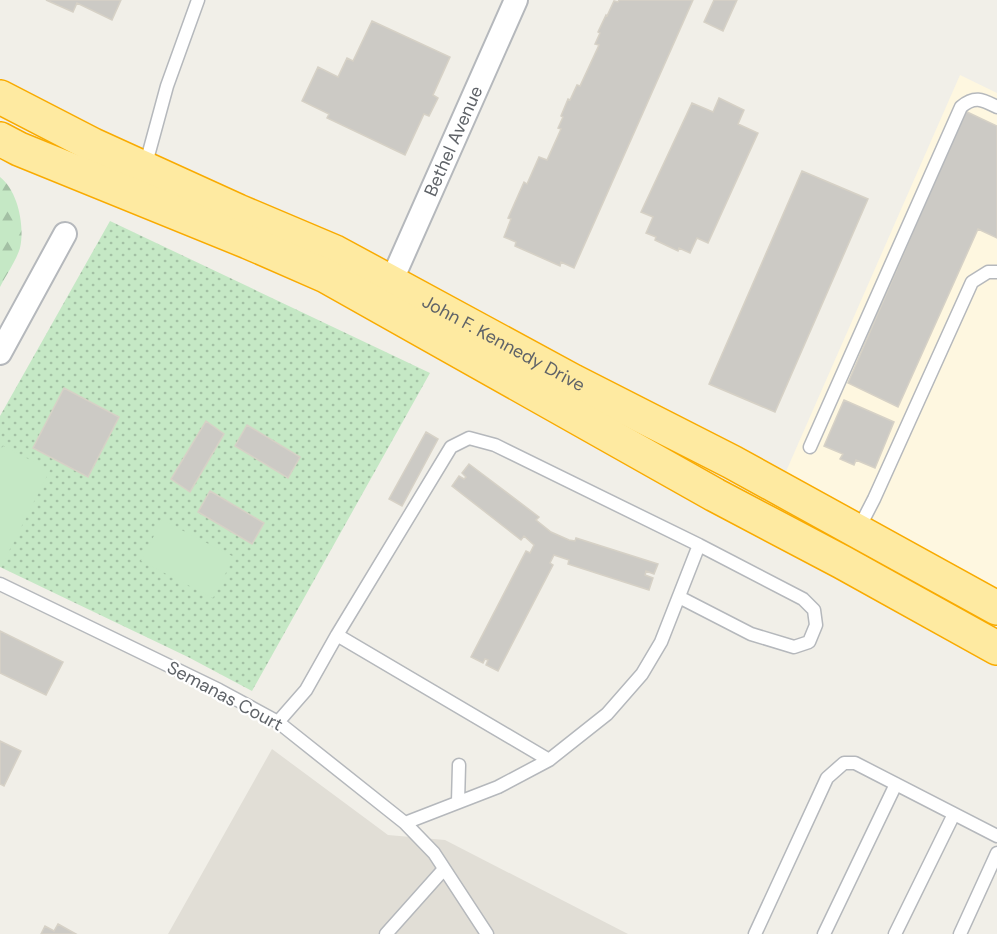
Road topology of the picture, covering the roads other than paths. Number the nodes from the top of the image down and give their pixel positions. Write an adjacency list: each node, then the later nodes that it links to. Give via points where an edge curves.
1 (198, 0): 6 (lane, via 167,86)
2 (516, 0): 9 (street, Bethel Avenue)
3 (0, 97): 6 (highway, John F. Kennedy Drive)
4 (997, 107): 11 (lane, via 981,99 961,107)
5 (0, 139): 18 (highway, John F. Kennedy Drive, via 326,276)
6 (145, 168): 9 (highway, John F. Kennedy Drive, via 335,252)
7 (65, 234): 10 (street)
8 (997, 272): 12 (lane, via 988,272 972,282)
9 (391, 282): 12 (highway, John F. Kennedy Drive)
10 (0, 353)
11 (810, 447)
12 (858, 531): 16 (highway, John F. Kennedy Drive)
13 (699, 545): 15 (lane); 15 (lane, via 803,599 814,610 816,625 809,642 794,646 751,634); 17 (lane, via 495,444 469,438 451,447)
14 (0, 584): 19 (lane, Semanas Court)
15 (679, 597): 20 (lane, via 661,642 642,675 607,714)
16 (997, 609)
17 (337, 635): 19 (lane, via 306,690); 20 (lane)
18 (997, 648)
19 (278, 722): 25 (lane, Semanas Court)
20 (549, 760): 23 (lane, via 498,787)
21 (459, 765): 23 (lane)
22 (896, 784): 24 (lane); 29 (lane, via 855,763 843,763 827,778); 32 (lane)
23 (458, 802): 25 (lane)
24 (954, 814): 26 (lane); 33 (lane)
25 (405, 823): 28 (lane, Semanas Court)
26 (997, 836)
27 (997, 853): 34 (lane)
28 (444, 869): 30 (lane); 31 (lane, Semanas Court)
29 (757, 933)
30 (386, 934)
31 (487, 934)
32 (824, 934)
33 (895, 934)
34 (960, 934)

